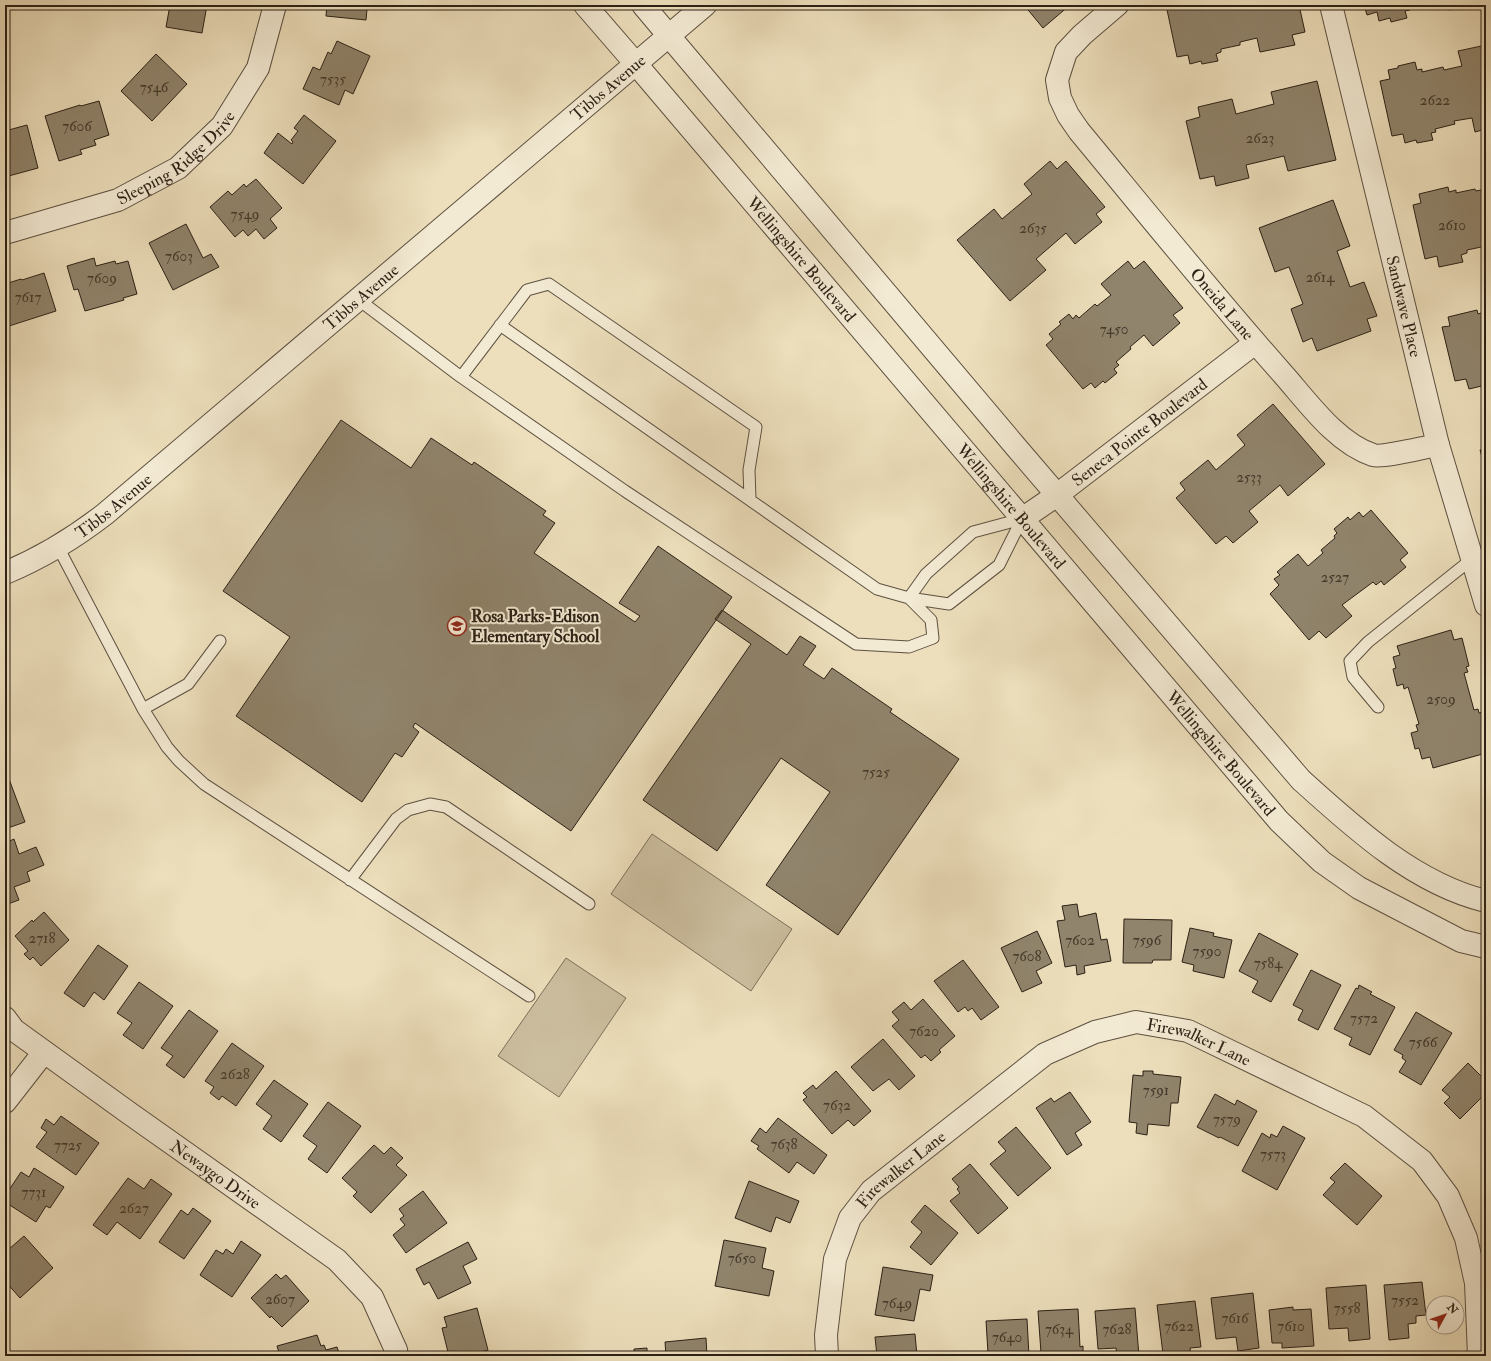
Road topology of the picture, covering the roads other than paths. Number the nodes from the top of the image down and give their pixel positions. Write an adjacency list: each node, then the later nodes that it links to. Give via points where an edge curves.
1 (275, 5): 9 (street, Sleeping Ridge Drive, via 258,68 222,126 178,168 118,200)
2 (585, 5): 8 (street, Wellingshire Boulevard)
3 (643, 5): 7 (street)
4 (705, 5): 7 (street, Tibbs Avenue)
5 (1117, 5): 12 (street, Oneida Lane, via 1066,52 1057,80 1060,98 1079,131)
6 (1332, 5): 14 (street, Sandwave Place)
7 (669, 36): 8 (street, Tibbs Avenue); 15 (street)
8 (636, 64): 10 (street, Tibbs Avenue); 17 (street, Wellingshire Boulevard)
9 (5, 233)
10 (359, 300): 13 (lane); 18 (street, Tibbs Avenue, via 106,514)
11 (500, 325): 13 (lane); 16 (lane); 16 (lane, via 527,290 549,284 756,427 749,470)
12 (1255, 343): 14 (street, Oneida Lane, via 1329,426 1351,445 1374,456); 15 (street, Seneca Pointe Boulevard)
13 (461, 377): 21 (lane, via 625,491 856,644 909,647 933,638 931,620)
14 (1438, 445): 19 (street, Sandwave Place)
15 (1057, 495): 17 (street, Seneca Pointe Boulevard); 27 (street, via 1301,780 1338,814 1413,869 1443,885)
16 (750, 499): 21 (lane, via 877,589)
17 (1022, 519): 21 (lane, via 973,532 926,574); 21 (lane, via 999,565 949,604); 29 (street, Wellingshire Boulevard, via 1279,821 1322,862 1359,888 1413,917 1461,941)
18 (58, 547): 20 (street, Tibbs Avenue); 25 (lane)
19 (1472, 559): 22 (street, Sandwave Place); 24 (lane, via 1368,642 1350,660 1353,677)
20 (5, 573)
21 (909, 598)
22 (1486, 605)
23 (220, 641): 25 (lane, via 188,684)
24 (1378, 707)
25 (143, 709): 26 (lane, via 167,747 204,784)
26 (350, 880): 28 (lane, via 396,819 408,810 430,804 446,807); 30 (lane)
27 (1486, 901)
28 (590, 904)
29 (1486, 947)
30 (529, 996)
31 (5, 1018): 32 (street, Newaygo Drive, via 14,1030)
32 (44, 1052): 33 (street); 34 (street, Newaygo Drive, via 337,1260 372,1296)
33 (5, 1102)
34 (397, 1356)
35 (827, 1356): 36 (street, Firewalker Lane, via 826,1335 835,1259 850,1218 871,1191 1045,1054 1095,1032 1136,1022 1188,1031 1357,1112 1422,1161 1448,1196 1466,1238 1476,1283)
36 (1479, 1356)

